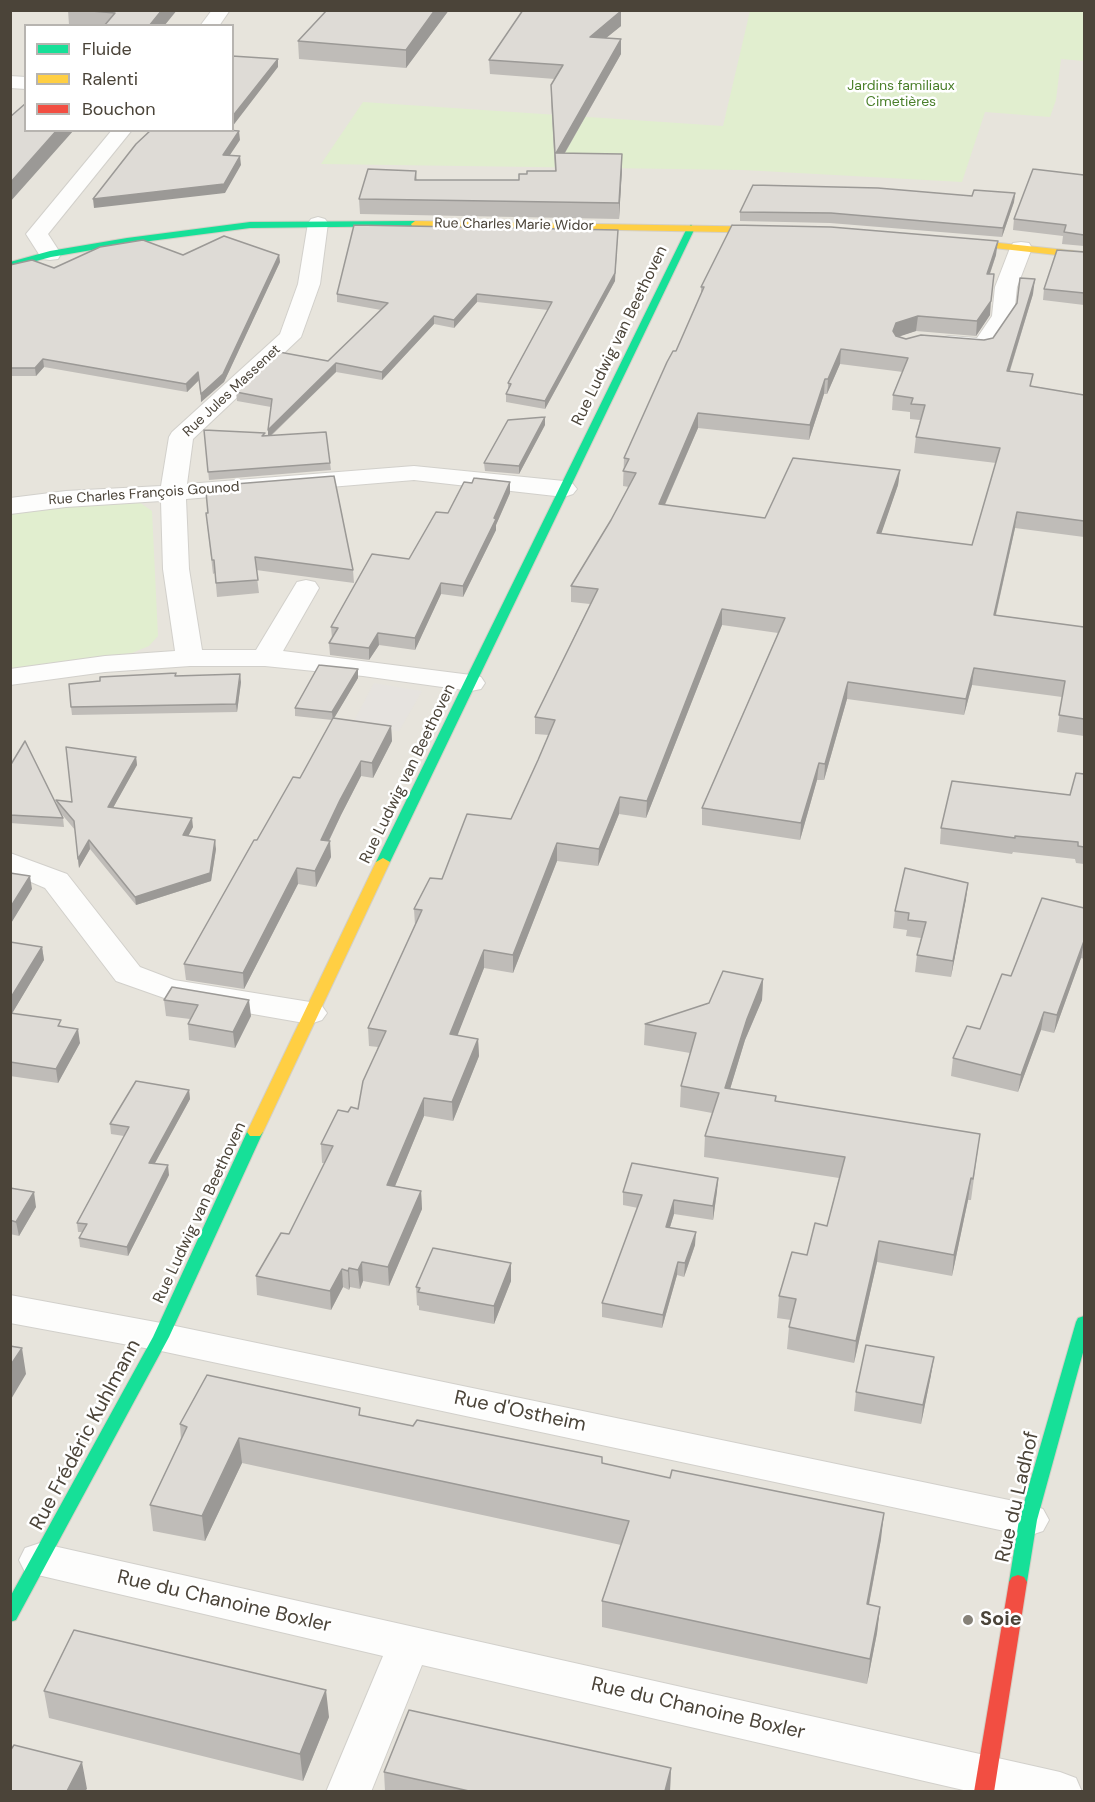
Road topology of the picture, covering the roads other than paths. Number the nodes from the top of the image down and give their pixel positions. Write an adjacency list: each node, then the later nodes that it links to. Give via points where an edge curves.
1 (222, 10): 2 (street)
2 (211, 24)
3 (121, 132): 9 (street, via 28,234)
4 (318, 223): 5 (street, Rue Charles Marie Widor); 9 (street, Rue Charles Marie Widor, via 250,225); 14 (street, Rue Jules Massenet, via 309,284 290,337 181,437)
5 (691, 228): 6 (street, Rue Charles Marie Widor); 13 (street, Rue Ludwig van Beethoven)
6 (784, 230)
7 (940, 240): 8 (street)
8 (1021, 248): 10 (street); 12 (street, via 1006,287 1003,316 983,345)
9 (50, 254): 11 (street, Rue Charles Marie Widor)
10 (1084, 255)
11 (10, 265)
12 (928, 341)
13 (564, 489): 14 (street, Rue Charles François Gounod, via 414,472); 20 (street, Rue Ludwig van Beethoven)
14 (173, 493): 15 (street, Rue Charles François Gounod); 17 (street, Rue Jules Massenet, via 176,569)
15 (10, 506)
16 (306, 588): 18 (street)
17 (190, 658): 18 (street); 19 (street)
18 (266, 658): 20 (street)
19 (10, 677)
20 (471, 683): 22 (street, Rue Ludwig van Beethoven)
21 (10, 862): 22 (street, via 56,880 128,974 167,989)
22 (310, 1013): 25 (street, Rue Ludwig van Beethoven)
23 (10, 1309): 25 (street, Rue d'Ostheim)
24 (1084, 1322): 26 (street, Rue du Ladhof)
25 (161, 1337): 26 (street, Rue d'Ostheim); 27 (street, Rue Frédéric Kuhlmann)
26 (1028, 1520): 30 (street, Rue du Ladhof)
27 (40, 1560): 28 (street, Rue Frédéric Kuhlmann); 29 (street, Rue du Chanoine Boxler)
28 (10, 1615)
29 (409, 1644): 30 (street, Rue du Chanoine Boxler); 31 (street)
30 (986, 1783): 32 (street, Rue du Chanoine Boxler)
31 (348, 1791)
32 (1059, 1791)

